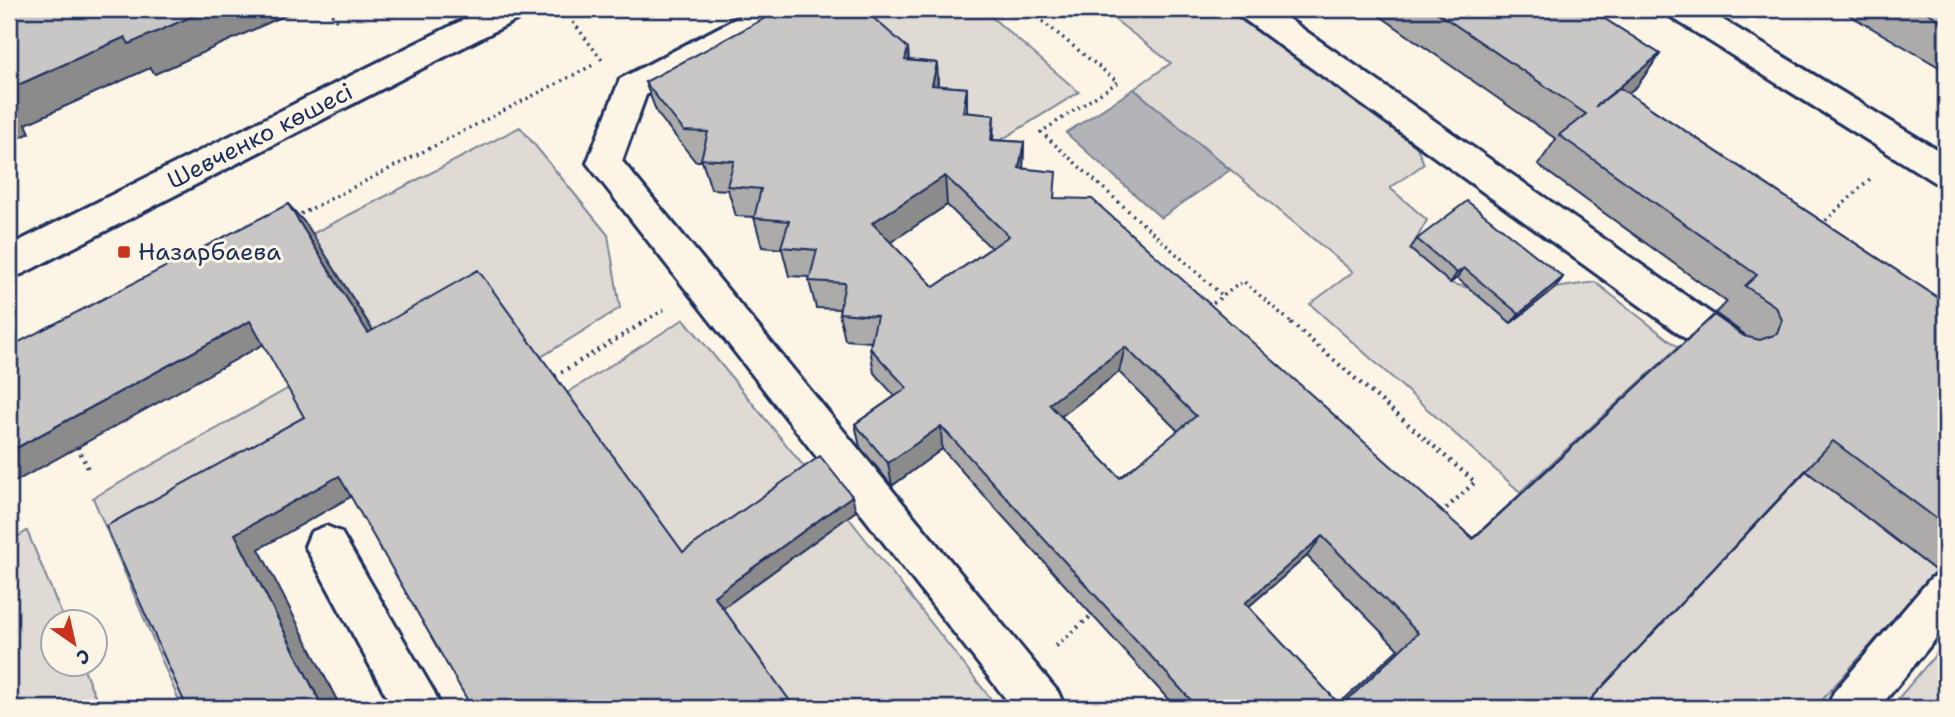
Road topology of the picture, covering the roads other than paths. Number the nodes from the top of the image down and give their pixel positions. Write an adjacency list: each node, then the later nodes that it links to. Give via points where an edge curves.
1 (511, 9): 5 (street, Шевченко көшесі)
2 (779, 9): 12 (street, via 632,88 604,163)
3 (1252, 9): 8 (street)
4 (1682, 9): 6 (street)
5 (466, 18): 7 (street, Шевченко көшесі)
6 (1946, 172)
7 (9, 262)
8 (1728, 347)
9 (326, 546): 11 (street)
10 (1946, 593): 13 (street)
11 (418, 708)
12 (1042, 708)
13 (1850, 708)

